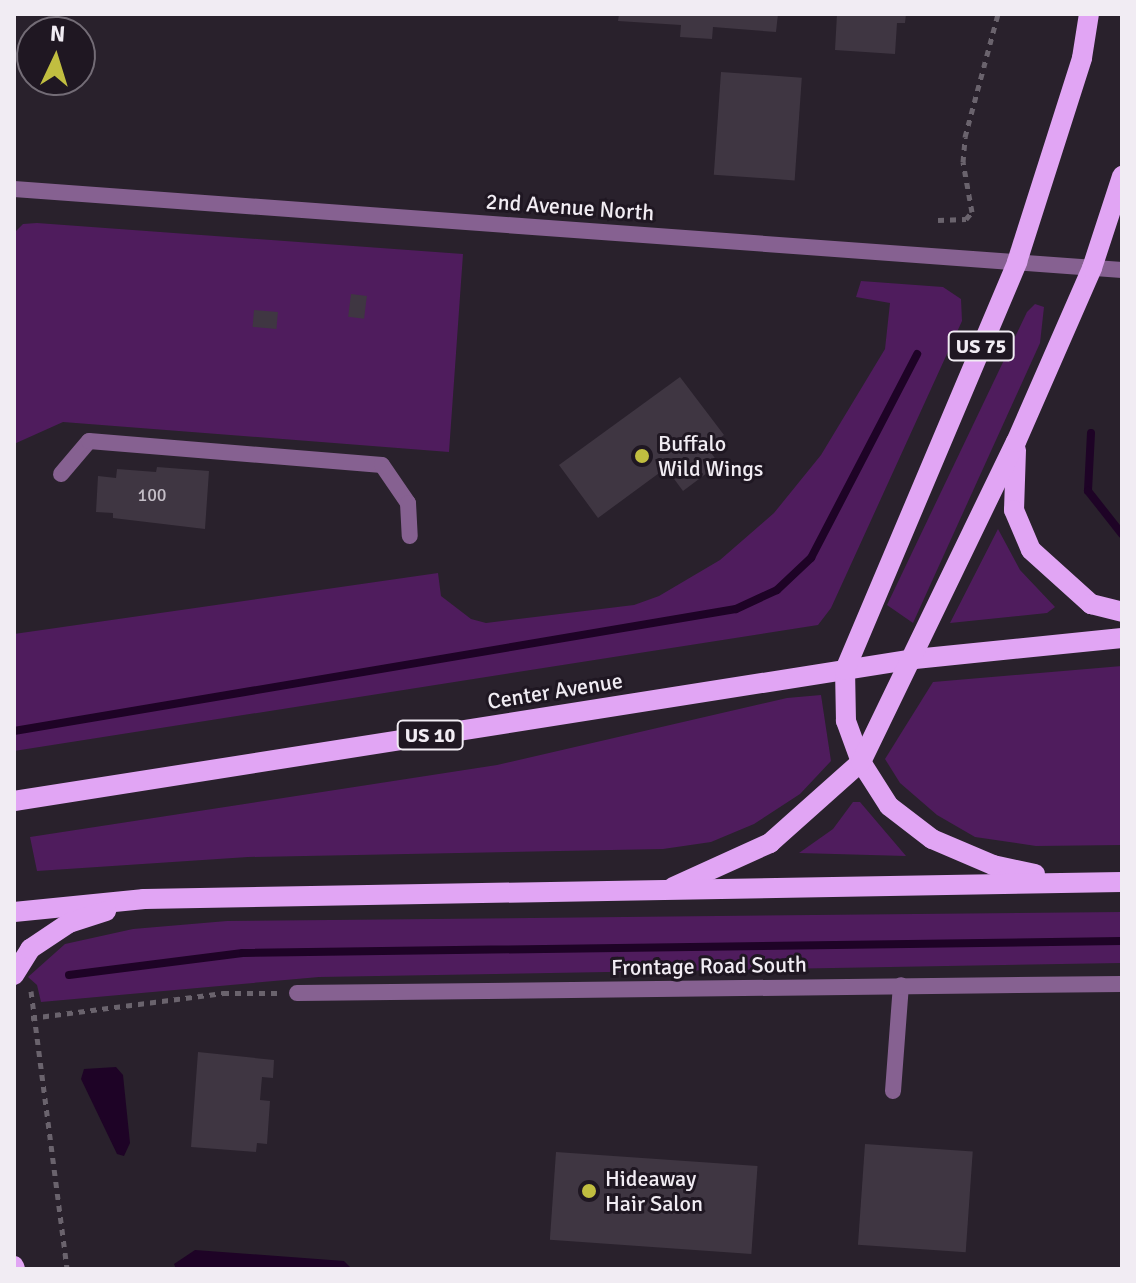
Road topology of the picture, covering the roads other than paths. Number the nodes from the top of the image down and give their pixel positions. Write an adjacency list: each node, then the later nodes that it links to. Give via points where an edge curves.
1 (1089, 14): 4 (main road, US 75, via 1082,58)
2 (1122, 176): 5 (main road, US 75)
3 (14, 189): 4 (street, 2nd Avenue North)
4 (1017, 262): 5 (street, 2nd Avenue North); 13 (main road, US 75)
5 (1092, 268): 6 (street, 2nd Avenue North); 7 (main road, US 75)
6 (1122, 270)
7 (1016, 442): 10 (main road, via 1014,510 1031,550 1091,604); 12 (main road, US 75)
8 (61, 474): 9 (street, via 89,441 382,465 408,503)
9 (410, 536)
10 (1122, 612)
11 (1122, 638): 12 (main road, US 10)
12 (915, 659): 13 (main road, Center Avenue / US 10); 14 (main road, US 75)
13 (845, 670): 14 (main road, via 846,721); 15 (main road, Center Avenue / US 10)
14 (861, 762): 16 (main road, via 889,806 932,839 993,865); 18 (main road, US 75, via 770,843)
15 (14, 801)
16 (1070, 882): 17 (main road); 18 (main road)
17 (1122, 882)
18 (666, 890): 19 (main road)
19 (144, 899): 20 (main road); 21 (main road, via 69,923 30,949)
20 (14, 912)
21 (14, 975)
22 (1122, 984): 23 (street, Frontage Road South)
23 (901, 985): 24 (street, Frontage Road South); 25 (street)
24 (297, 993)
25 (893, 1091)

